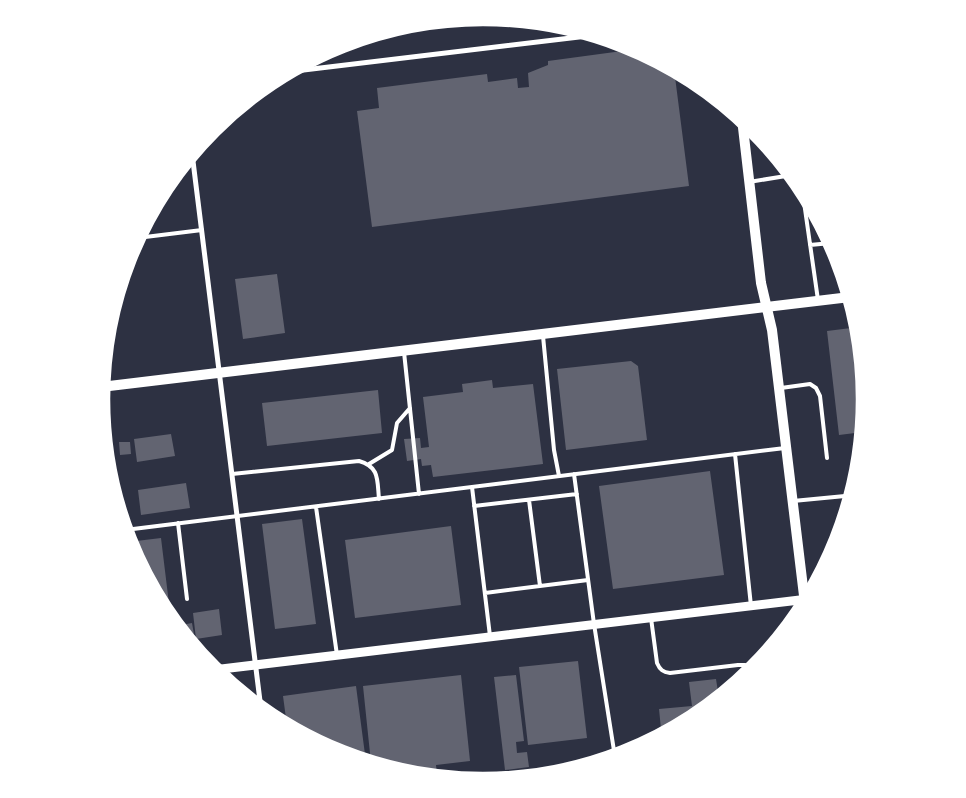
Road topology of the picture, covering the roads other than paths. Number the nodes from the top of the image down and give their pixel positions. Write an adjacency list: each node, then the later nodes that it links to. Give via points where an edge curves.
1 (577, 37): 2 (street)
2 (307, 70)
3 (743, 131): 6 (main road)
4 (193, 162): 8 (street)
5 (784, 176): 6 (lane)
6 (749, 182): 14 (main road)
7 (805, 209): 11 (lane)
8 (202, 230): 9 (lane); 17 (street)
9 (147, 237)
10 (823, 243): 11 (lane)
11 (810, 245): 13 (lane)
12 (843, 298): 13 (main road)
13 (818, 301): 14 (main road)
14 (766, 307): 15 (main road); 19 (main road)
15 (543, 334): 16 (main road); 27 (lane)
16 (404, 350): 17 (main road); 20 (lane)
17 (219, 372): 18 (main road); 25 (street)
18 (110, 385)
19 (779, 388): 21 (main road); 23 (lane, via 810,384 816,388 820,396)
20 (410, 408): 24 (lane, via 397,423 392,450); 29 (lane)
21 (786, 448): 22 (lane); 34 (main road)
22 (735, 454): 26 (lane); 46 (lane)
23 (827, 458)
24 (369, 464): 25 (lane, via 359,461); 32 (lane, via 375,471)
25 (232, 474): 37 (street)
26 (574, 474): 27 (lane); 30 (lane)
27 (559, 476): 28 (lane)
28 (472, 487): 29 (lane); 36 (lane)
29 (419, 494): 32 (lane)
30 (577, 494): 33 (lane); 40 (lane)
31 (844, 496): 34 (lane)
32 (379, 498): 35 (lane)
33 (529, 500): 36 (lane); 41 (lane)
34 (793, 501): 42 (main road)
35 (316, 506): 37 (lane); 50 (lane)
36 (474, 506): 43 (lane)
37 (237, 516): 38 (lane); 51 (street)
38 (178, 523): 39 (lane); 44 (lane)
39 (132, 529)
40 (588, 580): 41 (lane); 48 (lane)
41 (540, 586): 43 (lane)
42 (805, 590)
43 (485, 593): 49 (lane)
44 (187, 599)
45 (797, 602): 46 (street)
46 (751, 606): 47 (street)
47 (651, 618): 48 (street); 52 (lane, via 657,663 664,672)
48 (594, 624): 49 (street); 55 (lane)
49 (490, 637): 50 (street)
50 (337, 656): 51 (street)
51 (255, 665): 53 (street); 54 (street)
52 (745, 665)
53 (225, 669)
54 (260, 699)
55 (614, 749)

